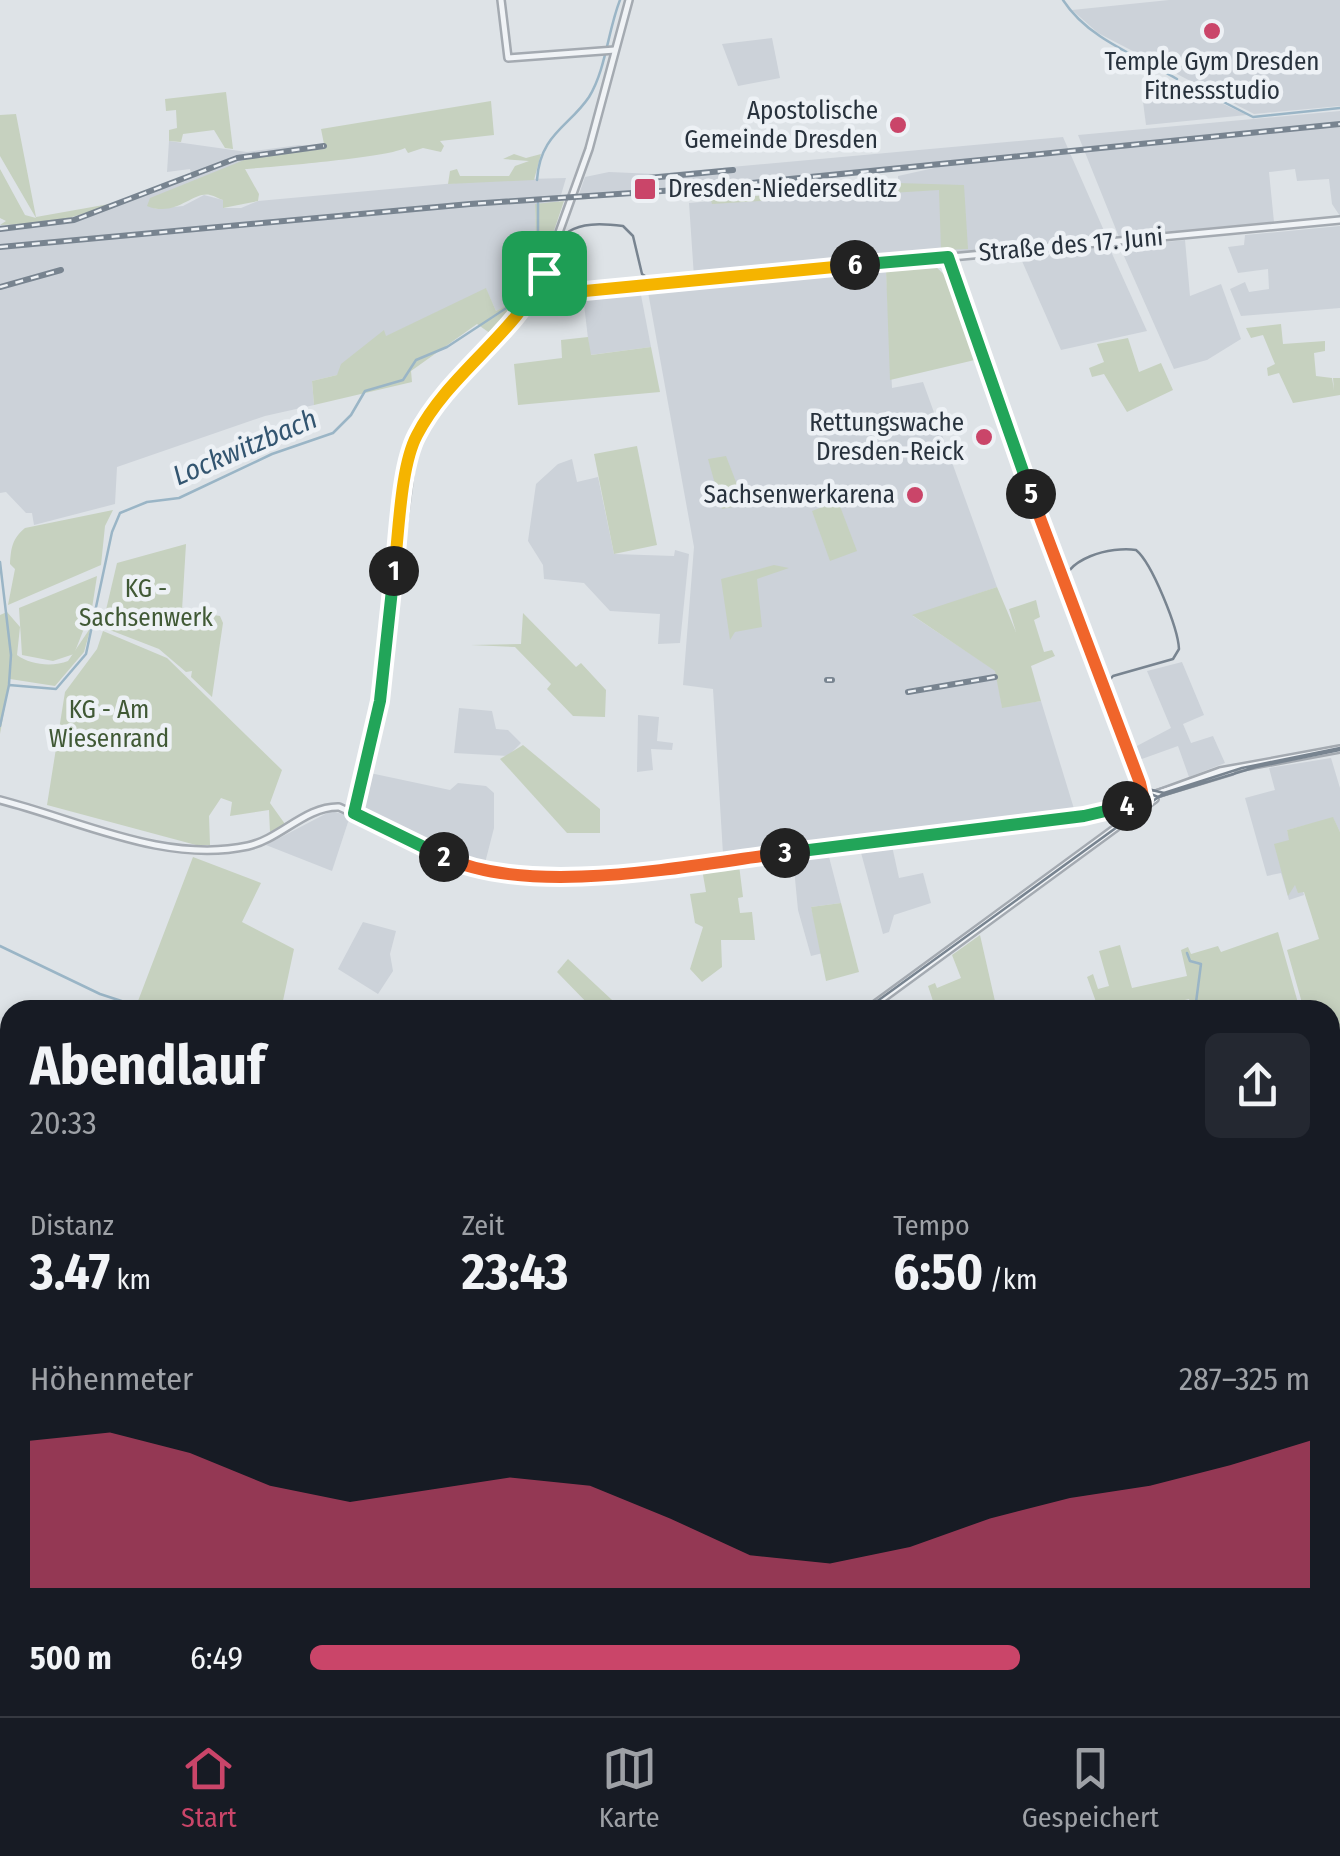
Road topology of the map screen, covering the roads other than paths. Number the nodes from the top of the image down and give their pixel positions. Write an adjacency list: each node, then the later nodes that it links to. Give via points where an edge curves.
1 (501, 0): 3 (street, via 508,58)
2 (630, 0): 3 (street)
3 (612, 50): 6 (street, via 589,150)
4 (1340, 220): 5 (street, Straße des 17. Juni)
5 (948, 257): 8 (street, Straße des 17. Juni); 12 (street)
6 (544, 273): 7 (street); 8 (street)
7 (536, 291): 8 (street, Straße des 17. Juni); 13 (street, via 414,442 380,701)
8 (564, 293)
9 (1340, 749): 10 (street)
10 (1232, 771): 12 (street); 12 (street, via 1166,788)
11 (0, 800): 13 (street, via 195,851 262,842 323,808)
12 (1145, 803): 13 (street, via 1084,816 572,877 471,868); 14 (street)
13 (354, 813)
14 (880, 1000)

